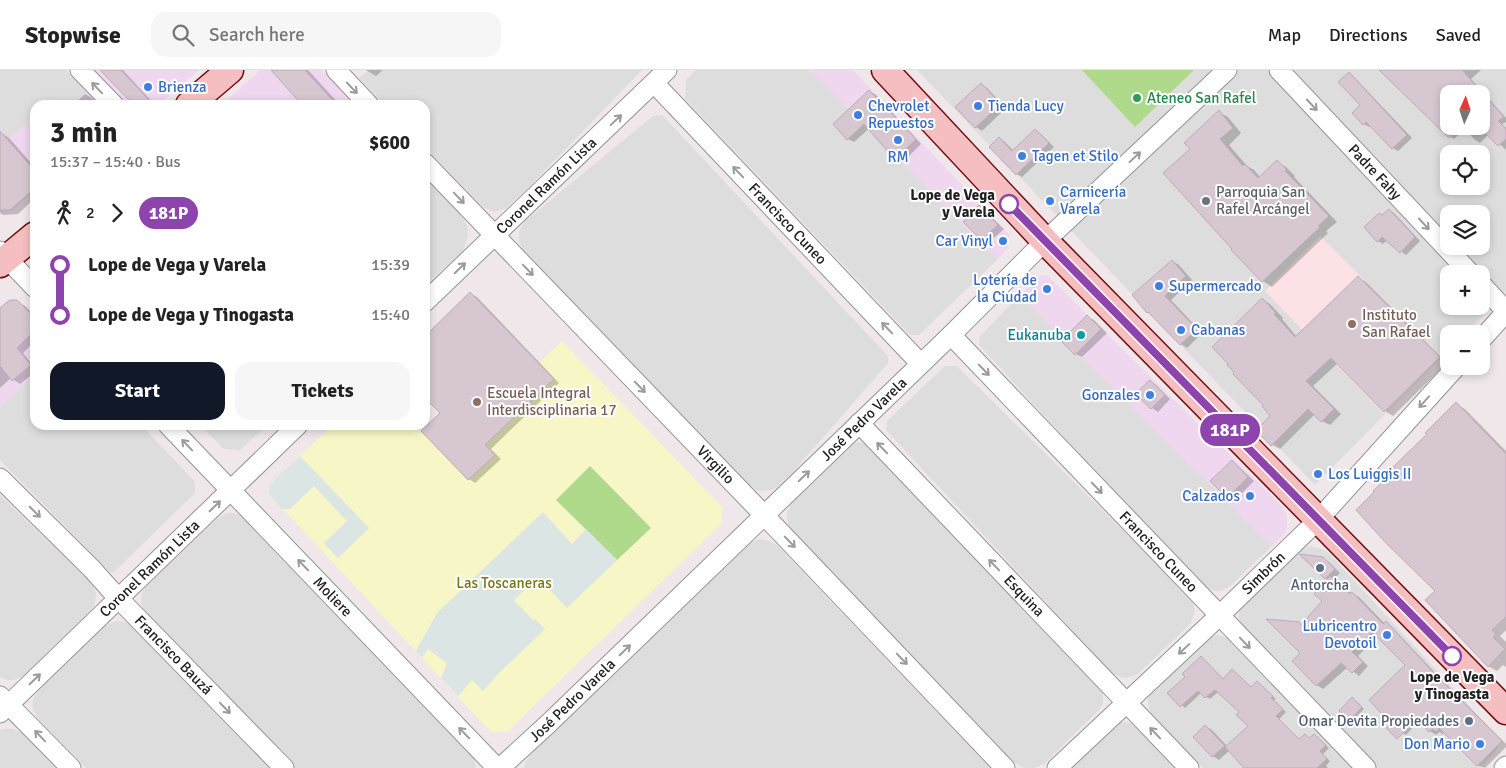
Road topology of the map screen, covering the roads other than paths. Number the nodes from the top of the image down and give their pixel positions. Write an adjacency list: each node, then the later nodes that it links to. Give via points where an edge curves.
1 (80, 70): 9 (street, one-way to 1)
2 (230, 70): 10 (main road)
3 (336, 70): 11 (street, one-way to 11)
4 (668, 70): 8 (street, Coronel Ramón Lista)
5 (884, 70): 15 (main road)
6 (1227, 70): 15 (street, José Pedro Varela, one-way to 6)
7 (1279, 70): 17 (street, Padre Fahy, one-way to 17)
8 (654, 83): 13 (street, Coronel Ramón Lista, one-way to 8); 24 (street, Francisco Cuneo, one-way to 8)
9 (109, 100)
10 (195, 100)
11 (364, 100)
12 (430, 168): 13 (street, Virgilio, one-way to 13)
13 (494, 235): 20 (street, Coronel Ramón Lista, one-way to 13); 31 (street, Virgilio, one-way to 31)
14 (30, 238): 16 (main road)
15 (1045, 242): 23 (street, José Pedro Varela); 32 (main road)
16 (2, 258): 18 (street)
17 (1463, 265)
18 (30, 283)
19 (1490, 294): 21 (street)
20 (430, 297)
21 (1506, 312): 22 (street)
22 (1490, 330)
23 (951, 335): 24 (street, José Pedro Varela); 34 (street, Francisco Cuneo, one-way to 34)
24 (920, 363): 26 (street, José Pedro Varela)
25 (1449, 375): 32 (street, Simbrón, one-way to 32)
26 (858, 423): 31 (street, José Pedro Varela, one-way to 26); 35 (street, Esquina, one-way to 26)
27 (173, 430): 30 (street, Moliere, one-way to 27)
28 (293, 430): 30 (street, Coronel Ramón Lista)
29 (0, 478): 33 (street, Francisco Bauzá, one-way to 33)
30 (231, 490): 33 (street, Coronel Ramón Lista, one-way to 30); 40 (street, Moliere, one-way to 30)
31 (764, 514): 40 (street, José Pedro Varela, one-way to 31); 41 (street, Virgilio, one-way to 41)
32 (1318, 520): 34 (street, Simbrón); 37 (main road)
33 (118, 598): 36 (street, Coronel Ramón Lista, one-way to 33); 39 (street, Francisco Bauzá, one-way to 39)
34 (1219, 616): 35 (street, Simbrón, one-way to 35); 44 (street, Francisco Cuneo, one-way to 44)
35 (1126, 703): 42 (street, Simbrón); 43 (street, Esquina, one-way to 35)
36 (3, 705): 38 (street, one-way to 36)
37 (1506, 711)
38 (71, 768)
39 (284, 768)
40 (499, 768)
41 (1005, 768)
42 (1056, 768)
43 (1189, 768)
44 (1366, 768)

